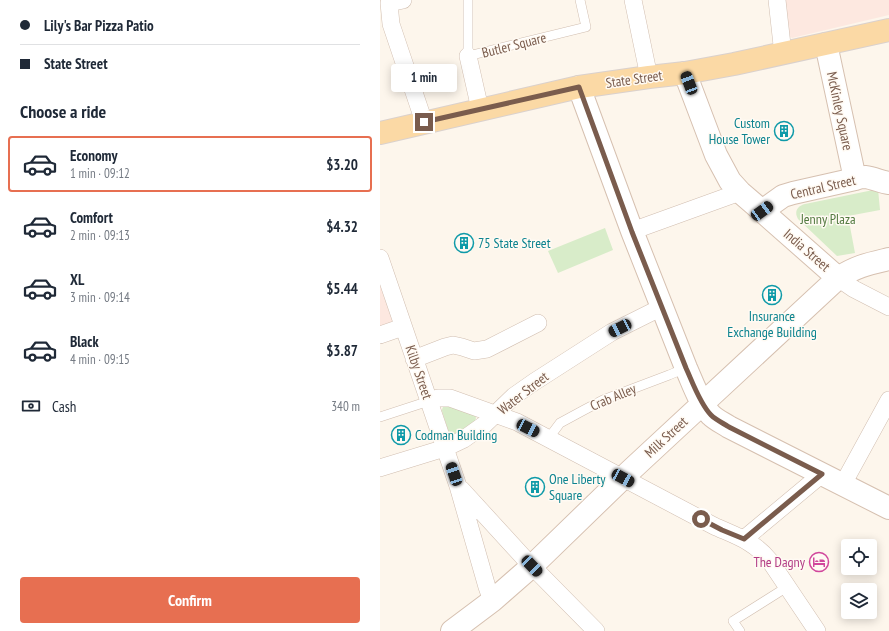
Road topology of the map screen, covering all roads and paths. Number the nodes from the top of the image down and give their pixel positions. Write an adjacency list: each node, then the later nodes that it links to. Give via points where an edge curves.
1 (468, 0): 9 (lane, Butler Square)
2 (580, 0): 9 (lane, Butler Square, via 586,28)
3 (633, 0): 11 (street)
4 (777, 0): 8 (street)
5 (396, 1): 14 (street, via 391,24)
6 (889, 30): 7 (main road, State Street)
7 (826, 44): 8 (main road, State Street); 16 (main road, McKinley Square)
8 (783, 54): 10 (main road, State Street)
9 (468, 56): 13 (street)
10 (685, 73): 11 (main road, State Street); 18 (main road, India Street, via 716,155 730,181)
11 (649, 76): 12 (main road, State Street)
12 (579, 87): 13 (main road, State Street); 20 (main road)
13 (480, 109): 14 (main road, State Street)
14 (424, 122): 15 (main road, State Street)
15 (380, 133)
16 (855, 179): 17 (main road, Central Street, via 865,177); 19 (main road, Central Street, via 783,196)
17 (889, 183)
18 (740, 192): 19 (main road, India Street); 20 (street)
19 (762, 211): 23 (main road, India Street)
20 (632, 232): 24 (main road)
21 (380, 258): 27 (street, Kilby Street)
22 (889, 259): 23 (main road, Milk Street, via 858,267)
23 (838, 278): 25 (street, India Street); 33 (main road, Milk Street)
24 (662, 307): 30 (main road); 34 (street, Water Street, via 596,341 514,396)
25 (889, 307)
26 (538, 323): 29 (street, via 487,349 474,351 453,345)
27 (404, 327): 28 (street); 29 (street, Kilby Street)
28 (380, 335)
29 (414, 359): 31 (street, Kilby Street)
30 (686, 368): 33 (main road); 36 (lane, Crab Alley, via 603,400 560,423)
31 (429, 402): 34 (street, via 438,398 450,398); 35 (lane); 37 (street, Kilby Street)
32 (888, 402): 41 (street)
33 (703, 404): 39 (main road, via 710,414 729,427); 40 (main road, Milk Street)
34 (495, 414): 36 (street); 37 (street, Water Street, via 469,436)
35 (380, 418)
36 (548, 438): 40 (street)
37 (445, 448): 38 (street, Water Street); 42 (street, Kilby Street)
38 (380, 468)
39 (822, 474): 41 (main road); 44 (street)
40 (623, 478): 44 (street); 45 (main road, Milk Street)
41 (843, 484): 43 (main road)
42 (458, 486): 45 (street, Kilby Street); 47 (street, Kilby Street)
43 (889, 508)
44 (744, 539): 46 (street, via 763,552)
45 (532, 566): 47 (main road, Milk Street); 49 (street, Kilby Street)
46 (787, 587): 50 (lane, via 733,621); 51 (street)
47 (492, 601): 48 (main road, Milk Street)
48 (452, 631)
49 (596, 631)
50 (740, 631)
51 (817, 631)

